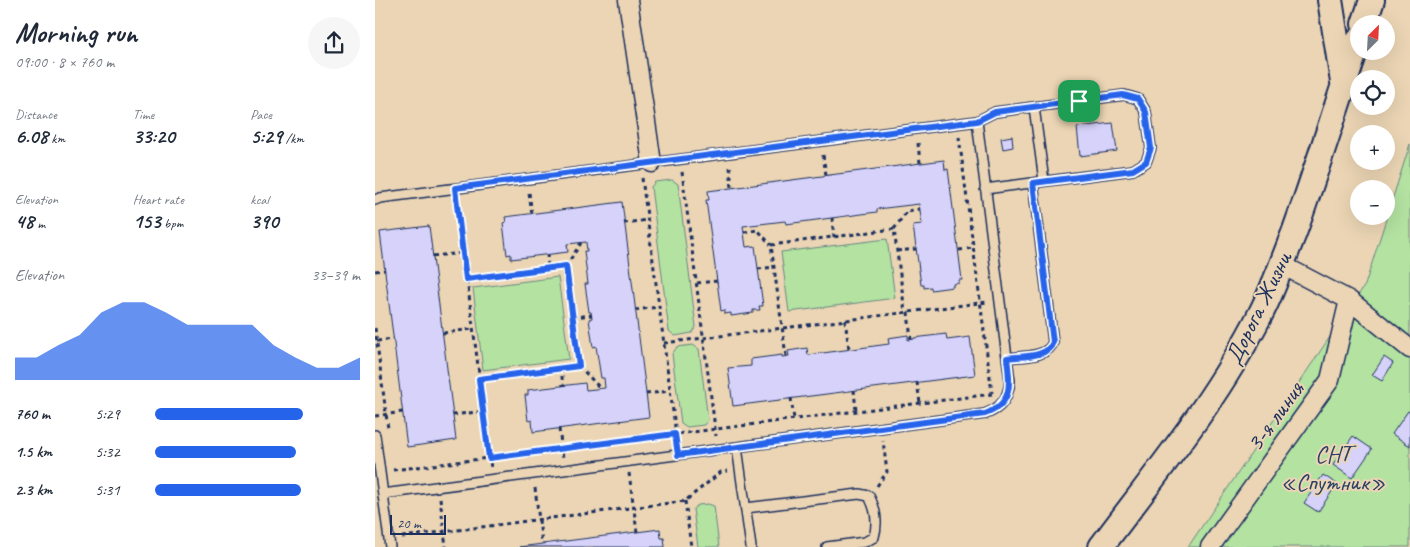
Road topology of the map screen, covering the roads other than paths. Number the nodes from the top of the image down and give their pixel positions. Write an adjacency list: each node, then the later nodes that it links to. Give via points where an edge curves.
1 (628, 0): 9 (street)
2 (1330, 0): 6 (main road)
3 (1372, 0): 4 (main road)
4 (1367, 15)
5 (1352, 60): 6 (main road, Дорога Жизни)
6 (1343, 86): 14 (main road, Дорога Жизни)
7 (1034, 107): 8 (lane, via 995,112); 10 (lane); 10 (lane, via 1123,95 1138,99 1146,112 1151,148 1146,162 1133,170)
8 (977, 121): 9 (lane); 12 (lane)
9 (647, 164): 13 (lane)
10 (1044, 181): 11 (lane)
11 (1033, 183): 12 (lane); 17 (lane, via 1053,342 1046,353)
12 (985, 189): 17 (lane)
13 (375, 200)
14 (1282, 265): 15 (street); 25 (main road, Дорога Жизни, via 1246,342 1202,412)
15 (1349, 300): 16 (street); 26 (street, 3-я линия, via 1330,380)
16 (1409, 346)
17 (1007, 358): 19 (lane, via 1008,393 1004,402 985,414)
18 (375, 435): 20 (lane)
19 (737, 447): 20 (lane); 21 (lane)
20 (383, 494): 22 (lane)
21 (745, 508): 23 (lane); 24 (lane, via 859,494 869,496 874,505 877,528 874,537 865,542)
22 (389, 543)
23 (751, 547)
24 (827, 547)
25 (1101, 547)
26 (1209, 547)

